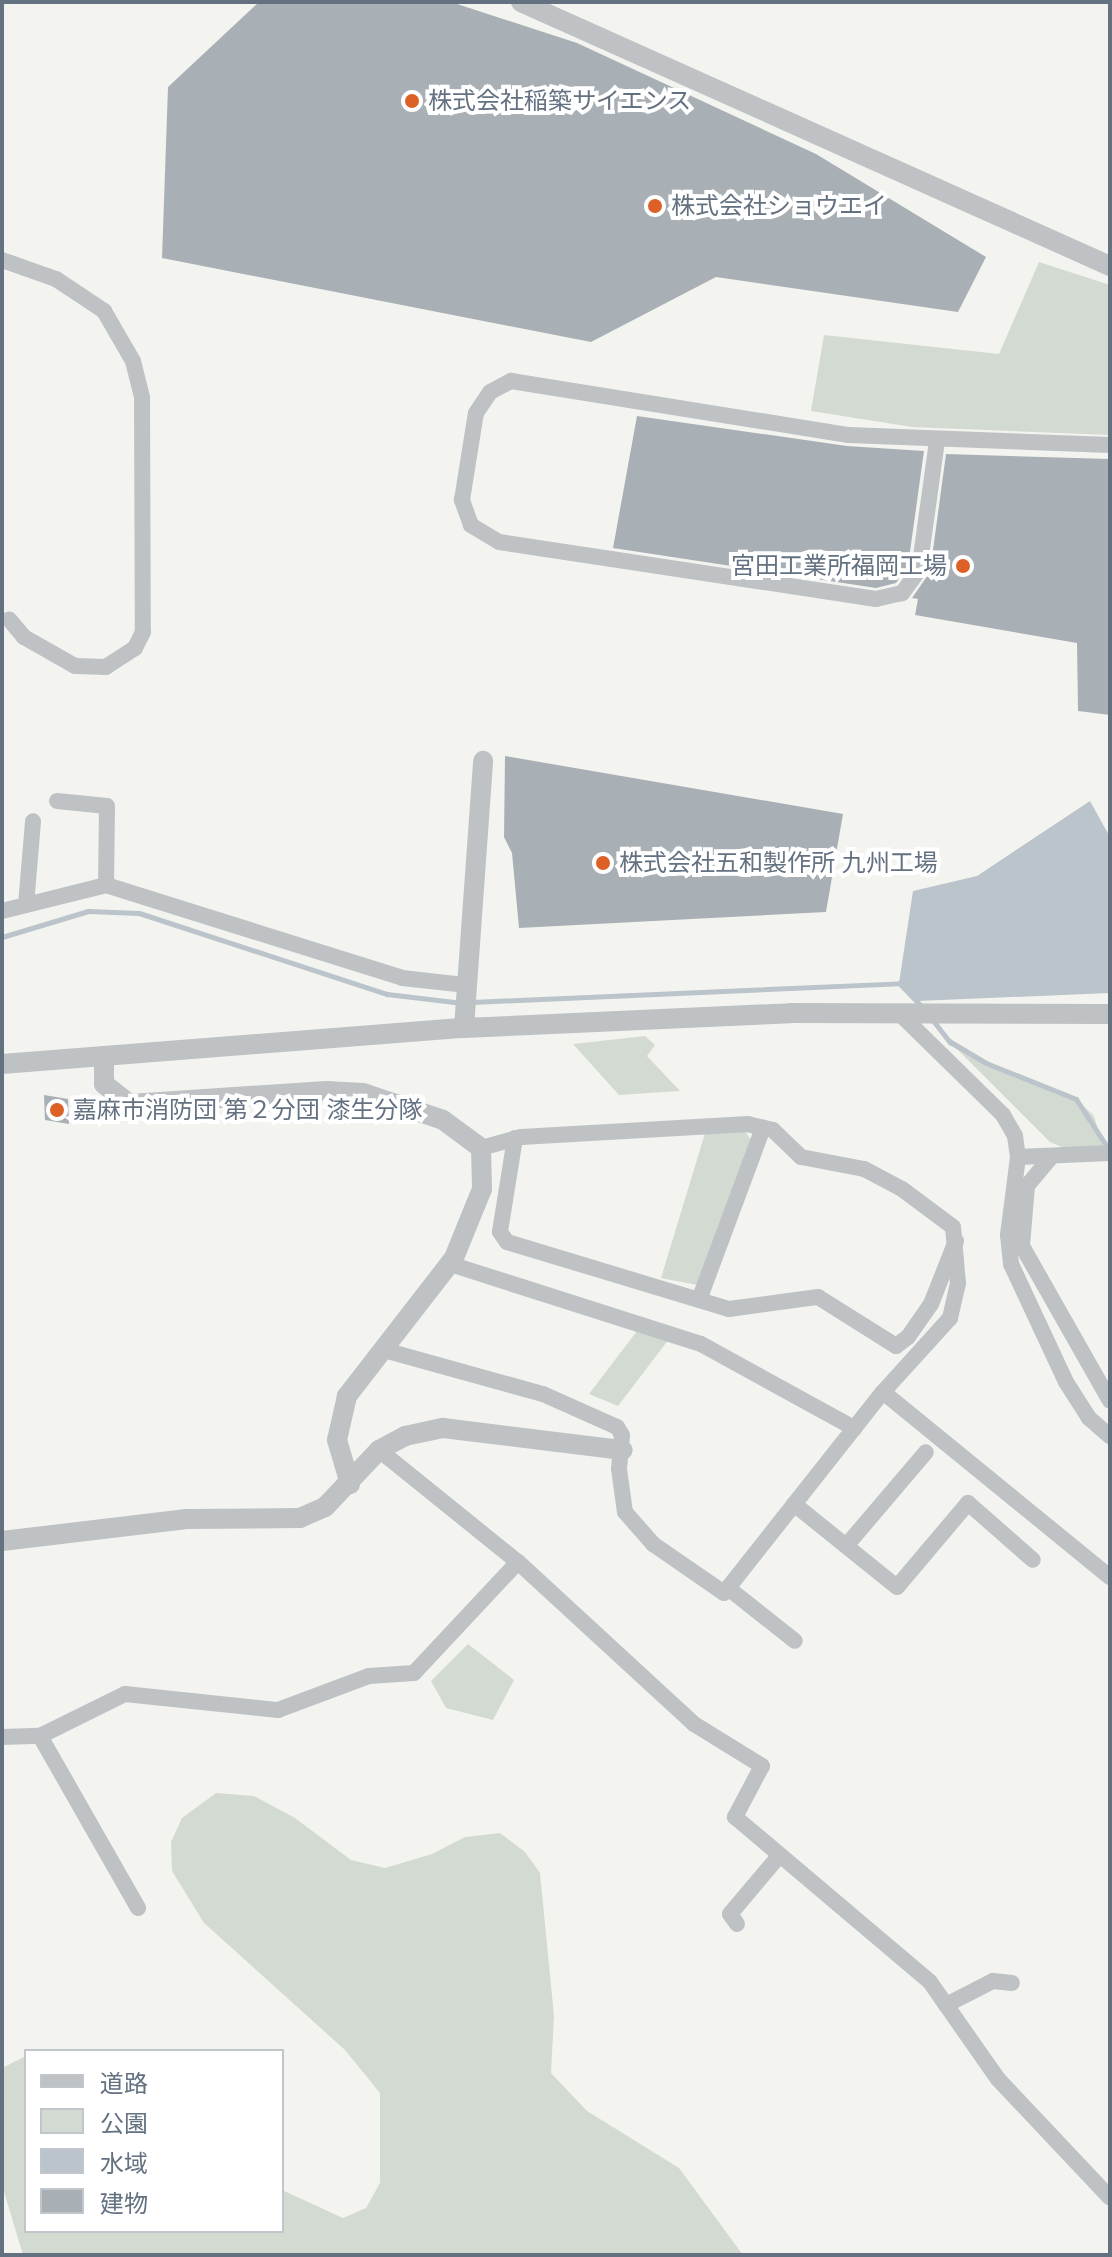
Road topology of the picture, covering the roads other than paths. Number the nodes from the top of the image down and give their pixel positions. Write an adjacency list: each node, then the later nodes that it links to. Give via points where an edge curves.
1 (521, 2): 3 (street)
2 (2, 260): 6 (street, via 56,279 104,311 133,361 142,398 143,632 135,648 106,667 75,666 24,637)
3 (1110, 266)
4 (937, 441): 4 (street, via 849,435 511,381 490,392 476,413 462,500 471,525 499,542 876,599 902,593 919,570); 5 (street)
5 (1110, 445)
6 (9, 619)
7 (483, 761): 13 (street)
8 (57, 801): 10 (street, via 107,806)
9 (33, 821): 11 (street)
10 (106, 885): 11 (street); 13 (street, via 402,978)
11 (26, 905): 12 (street)
12 (2, 911)
13 (465, 985): 16 (street)
14 (905, 1012): 15 (street); 16 (street); 24 (street, via 1003,1115)
15 (1110, 1014)
16 (464, 1028): 17 (street)
17 (104, 1056): 18 (street); 21 (street, via 104,1084 130,1104 363,1093 443,1120)
18 (2, 1064)
19 (763, 1128): 20 (street); 25 (street, via 780,1135 801,1157 850,1163 902,1189 953,1227); 27 (street)
20 (515, 1138): 21 (street); 27 (street, via 500,1232 507,1242)
21 (481, 1148): 26 (street, via 482,1189)
22 (1104, 1153): 23 (street)
23 (1052, 1156): 24 (street); 30 (street, via 1027,1186 1022,1246)
24 (1018, 1157): 32 (street, via 1008,1235 1011,1264 1066,1382 1089,1418)
25 (958, 1239): 27 (street, via 931,1304 896,1346 886,1345 818,1297 729,1309); 29 (street, via 958,1283 950,1318)
26 (450, 1264): 28 (street); 31 (street, via 701,1344)
27 (699, 1300)
28 (384, 1350): 34 (street, via 599,1414 617,1427); 36 (street, via 347,1396 339,1422 337,1440)
29 (883, 1392): 31 (street); 42 (street, via 962,1451)
30 (1110, 1401)
31 (854, 1428): 37 (street)
32 (1110, 1436)
33 (379, 1450): 34 (street, via 405,1436 443,1428); 36 (street); 41 (street)
34 (623, 1450): 43 (street, via 619,1469 625,1512 653,1544 724,1593)
35 (926, 1452): 39 (street)
36 (350, 1484): 38 (street, via 325,1507 300,1518 187,1519)
37 (794, 1504): 39 (street); 43 (street)
38 (2, 1541)
39 (846, 1546): 40 (street, via 897,1587 968,1503)
40 (1033, 1560)
41 (518, 1562): 45 (street, via 414,1673 369,1676 278,1710 125,1694); 47 (street, via 694,1724 762,1766 735,1817)
42 (1110, 1577)
43 (728, 1588): 44 (street)
44 (795, 1641)
45 (40, 1736): 46 (street); 48 (street)
46 (2, 1737)
47 (779, 1856): 49 (street, via 730,1914); 51 (street, via 930,1982)
48 (138, 1908)
49 (737, 1924)
50 (1012, 1983): 51 (street, via 993,1981)
51 (946, 2005): 52 (street, via 998,2079)
52 (1110, 2198)

